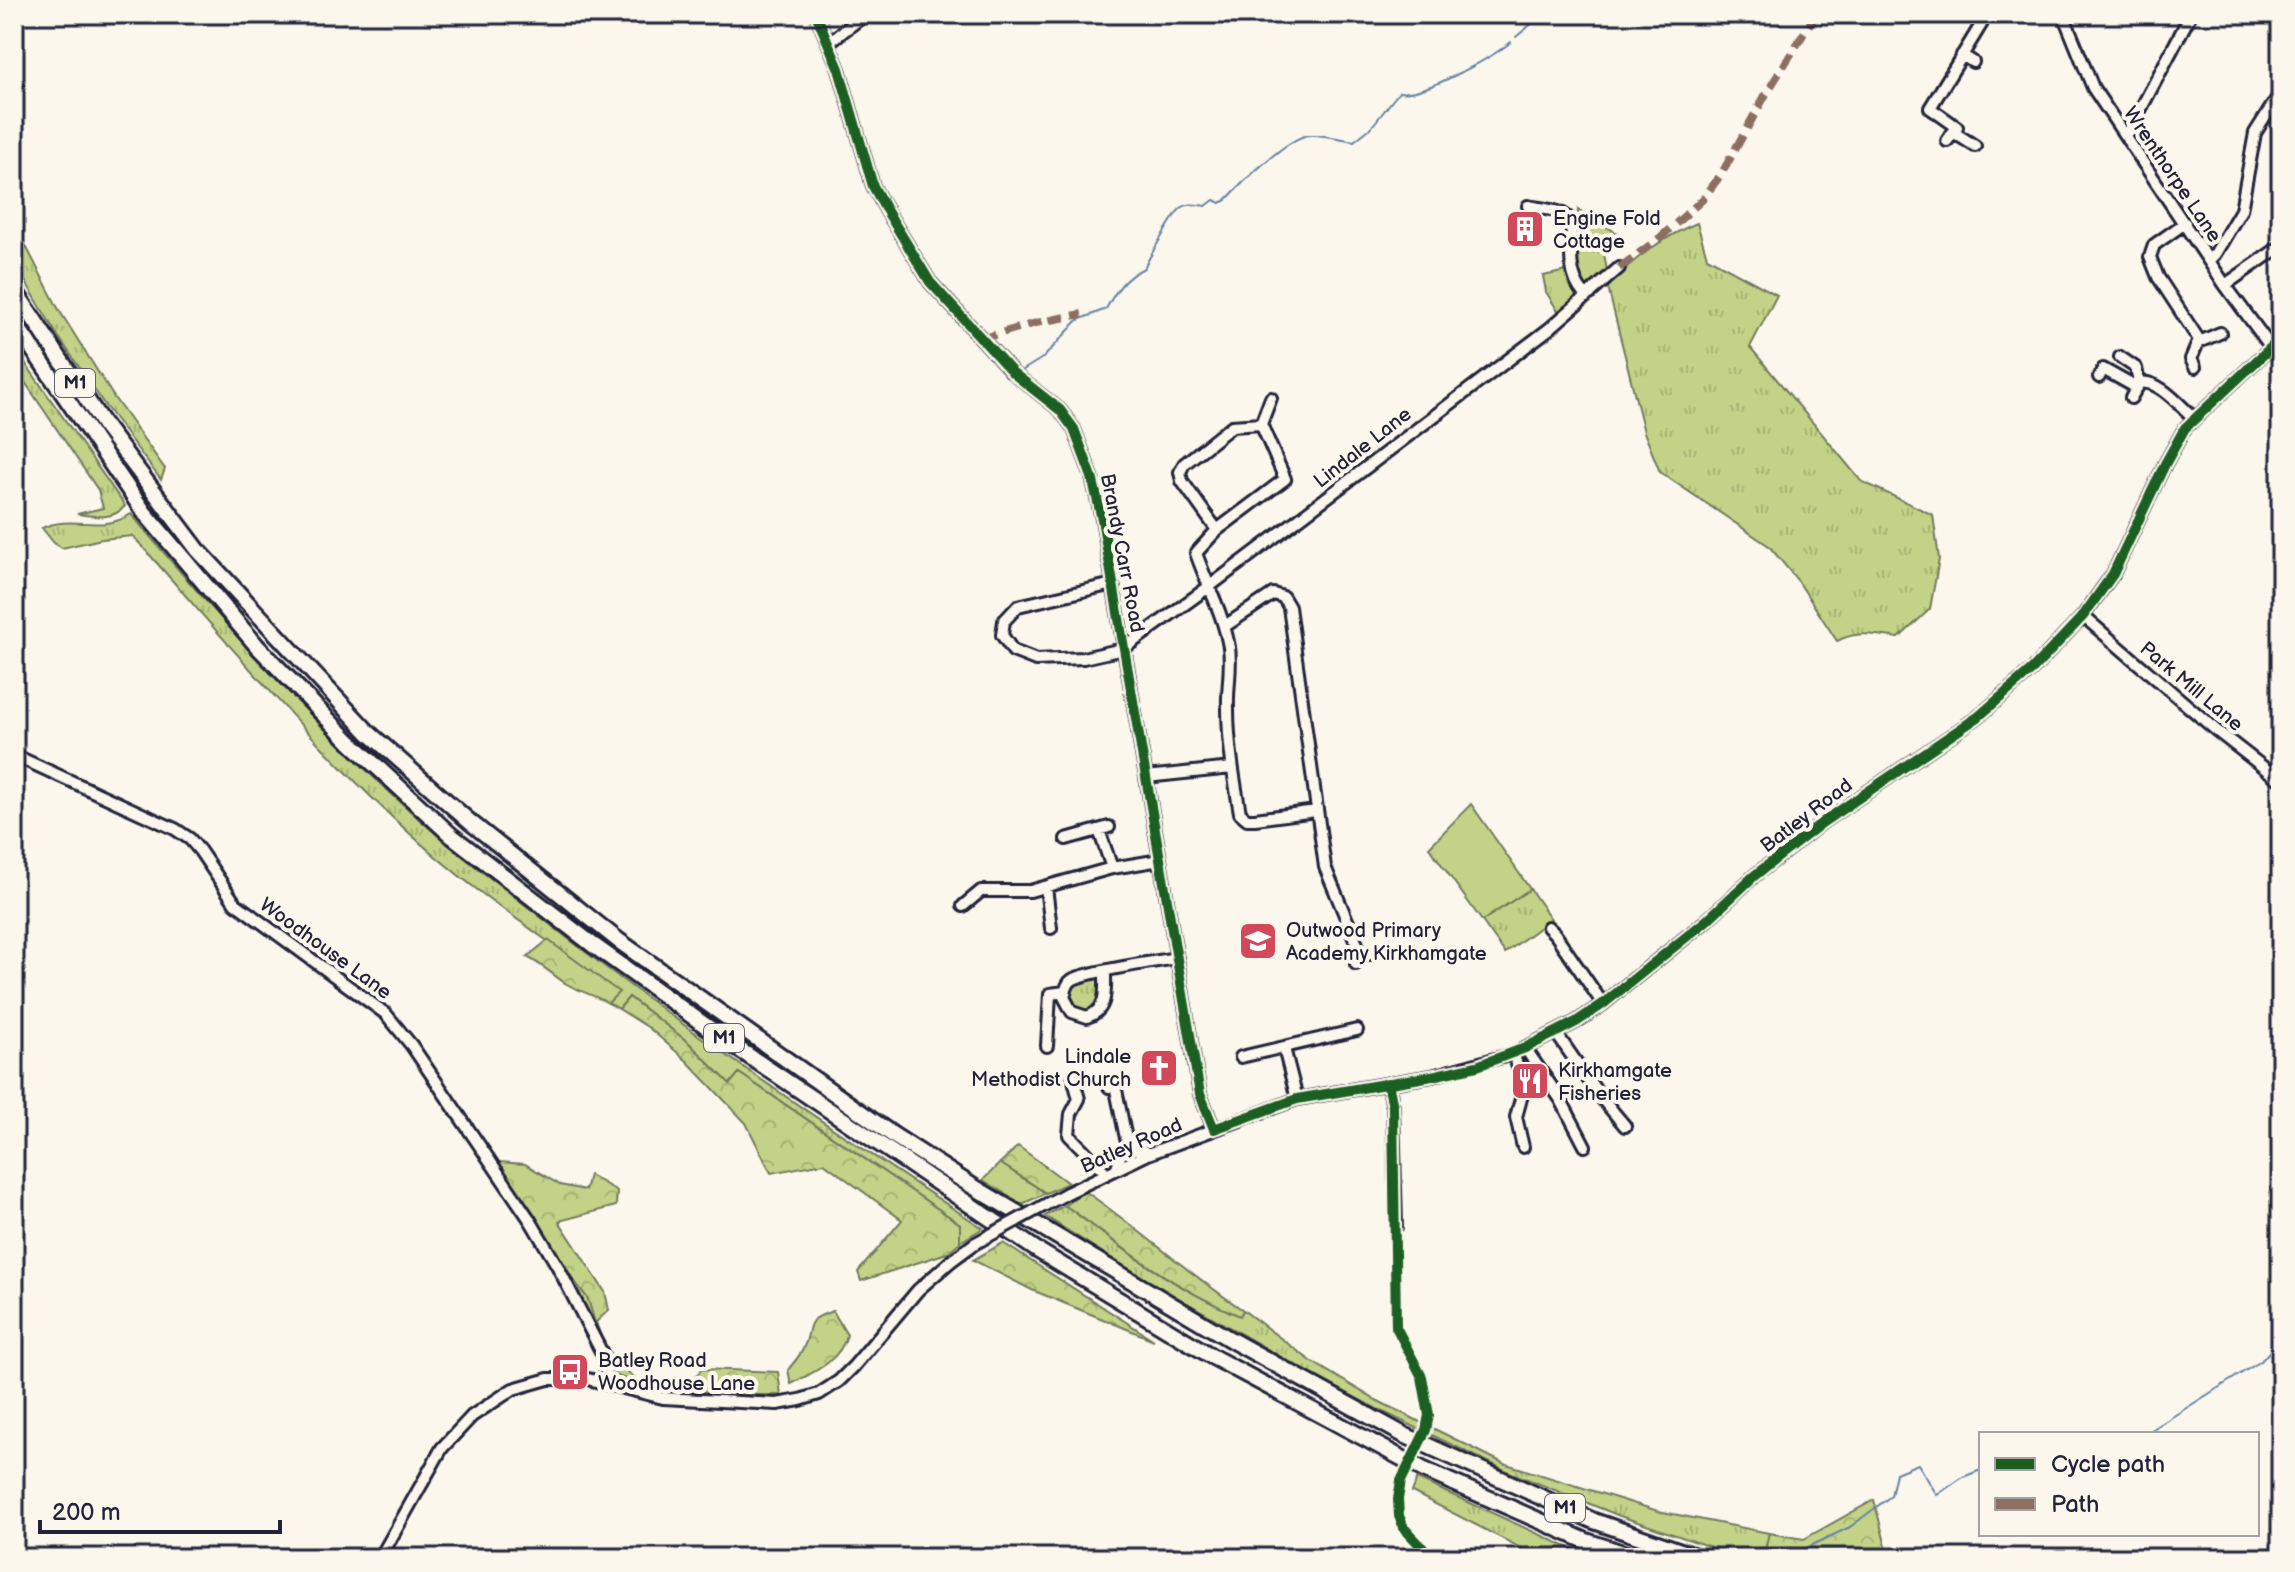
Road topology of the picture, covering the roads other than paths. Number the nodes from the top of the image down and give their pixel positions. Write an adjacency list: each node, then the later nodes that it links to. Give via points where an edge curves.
1 (816, 14): 6 (street, Brandy Carr Road)
2 (866, 14): 6 (street)
3 (1968, 14): 7 (street, via 1982,23)
4 (2063, 14): 10 (street, Wrenthorpe Lane, via 2093,88)
5 (2191, 14): 10 (street)
6 (828, 43): 33 (street, Brandy Carr Road, via 873,186 930,282 1013,373 1060,410 1074,429 1098,500)
7 (1962, 55): 8 (street); 11 (street, via 1930,108 1957,127 1950,137)
8 (1973, 62)
9 (2281, 92): 15 (street, via 2255,133 2241,210)
10 (2127, 135): 13 (street, Wrenthorpe Lane)
11 (1975, 146)
12 (1528, 206): 19 (street, via 1569,217 1575,284)
13 (2185, 223): 15 (street, Wrenthorpe Lane); 23 (street, via 2154,245 2150,261)
14 (2281, 246): 17 (street)
15 (2209, 260): 17 (street, Wrenthorpe Lane)
16 (1619, 268): 19 (street, Lindale Lane)
17 (2225, 285): 24 (street, Wrenthorpe Lane)
18 (14, 289): 78 (highway, M1, via 103,424 198,550 369,733 619,941 893,1135 1231,1340 1433,1449 1594,1521)
19 (1590, 294): 34 (street, Lindale Lane)
20 (14, 322): 77 (highway, M1, via 144,512 257,646 452,836 593,945 1037,1250 1213,1357 1424,1470 1586,1541)
21 (2220, 333): 23 (street)
22 (2281, 338): 24 (street, Batley Road)
23 (2199, 342): 26 (street, via 2191,359)
24 (2270, 346): 30 (street, Batley Road)
25 (2120, 357): 28 (street, via 2136,368)
26 (2195, 367)
27 (2099, 377): 28 (street, via 2103,369)
28 (2134, 389): 30 (street, via 2150,383)
29 (1271, 398): 31 (street)
30 (2194, 418): 35 (street, Batley Road, via 2165,464 2113,574)
31 (1261, 424): 32 (street, via 1285,479); 32 (street, via 1232,426 1180,472)
32 (1217, 530): 34 (street, via 1196,553)
33 (1113, 584): 37 (street, Brandy Carr Road); 37 (street, via 1018,606 1001,630 1013,651 1036,660)
34 (1210, 586): 36 (street); 37 (street, Lindale Lane)
35 (2083, 616): 41 (street, Park Mill Lane); 54 (street, Batley Road, via 1978,717 1823,822)
36 (1225, 626): 39 (street); 42 (street, via 1273,594 1289,607)
37 (1123, 649): 40 (street, Brandy Carr Road)
38 (14, 755): 75 (street, Woodhouse Lane, via 190,839 223,889 249,915 386,1014 551,1255 603,1355)
39 (1232, 768): 40 (street); 42 (street, via 1240,813 1247,819)
40 (1146, 777): 44 (street, Brandy Carr Road)
41 (2281, 781)
42 (1316, 811): 50 (street, via 1325,867 1358,959)
43 (1066, 839): 45 (street, via 1104,828)
44 (1160, 860): 45 (street); 51 (street, Brandy Carr Road)
45 (1112, 868): 46 (street)
46 (1046, 887): 47 (street, via 981,891); 49 (street)
47 (963, 906)
48 (1548, 927): 54 (street)
49 (1049, 928)
50 (1374, 954)
51 (1177, 958): 52 (street); 67 (street, Brandy Carr Road, via 1200,1094)
52 (1105, 972): 53 (street, via 1073,979); 53 (street, via 1104,1003 1093,1015 1072,1012)
53 (1065, 992): 57 (street, via 1050,994)
54 (1603, 1004): 56 (street, Batley Road)
55 (1357, 1030): 58 (street)
56 (1556, 1033): 59 (street, Batley Road); 66 (street)
57 (1047, 1046)
58 (1284, 1048): 61 (street); 65 (street)
59 (1525, 1048): 60 (street, Batley Road); 69 (street)
60 (1513, 1054): 63 (street, Batley Road); 68 (street, via 1522,1085 1516,1117)
61 (1241, 1057)
62 (1073, 1077): 73 (street, via 1079,1099 1069,1135)
63 (1388, 1083): 65 (street, Batley Road); 74 (street)
64 (1109, 1087): 70 (street, via 1115,1085)
65 (1297, 1099): 67 (street, Batley Road)
66 (1625, 1126)
67 (1214, 1129): 71 (street, Batley Road)
68 (1524, 1138)
69 (1585, 1146)
70 (1128, 1148): 71 (street); 72 (street)
71 (1148, 1154): 72 (street, Batley Road)
72 (1117, 1168): 73 (street, Batley Road)
73 (1106, 1173): 75 (street, Batley Road, bridge, via 951,1261 918,1290 839,1381 809,1397 777,1404 675,1399)
74 (1396, 1227)
75 (605, 1381): 76 (street, Batley Road, via 548,1379 513,1389 472,1416 442,1448)
76 (380, 1558)
77 (1638, 1558)
78 (1701, 1558)

